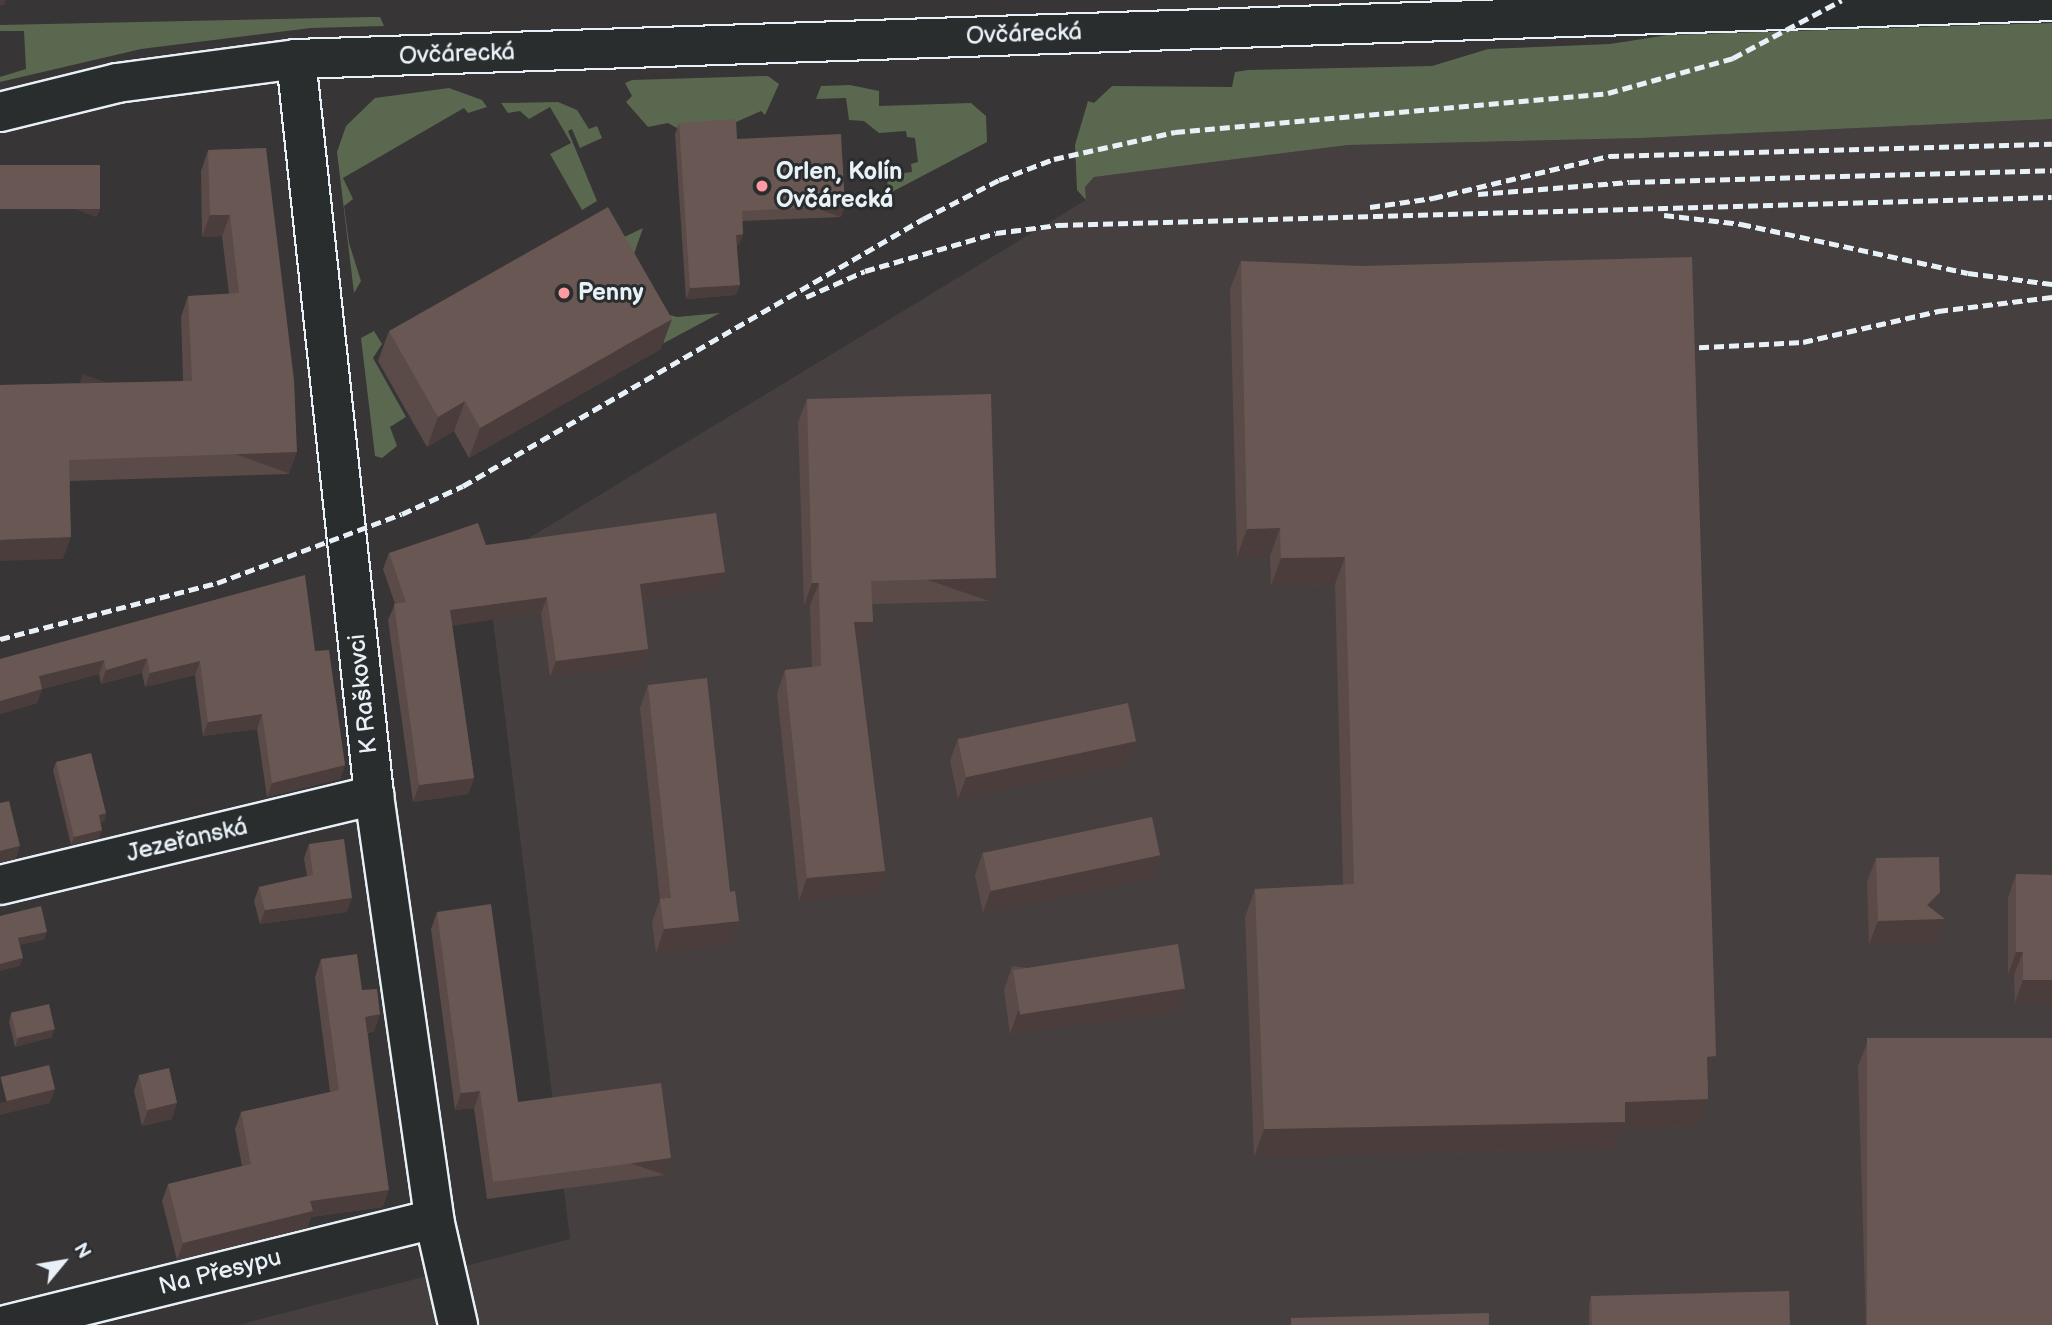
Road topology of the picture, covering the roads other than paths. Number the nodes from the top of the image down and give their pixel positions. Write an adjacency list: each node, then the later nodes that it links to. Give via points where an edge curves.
1 (2052, 1): 2 (street, Ovčárecká)
2 (296, 59): 3 (street, Ovčárecká, via 117,83); 4 (street, K Raškovci)
3 (0, 112)
4 (374, 795): 5 (street, Jezeřanská); 6 (street, K Raškovci)
5 (0, 885)
6 (434, 1219): 7 (street, Na Přesypu); 8 (street, K Raškovci)
7 (6, 1325)
8 (458, 1325)

